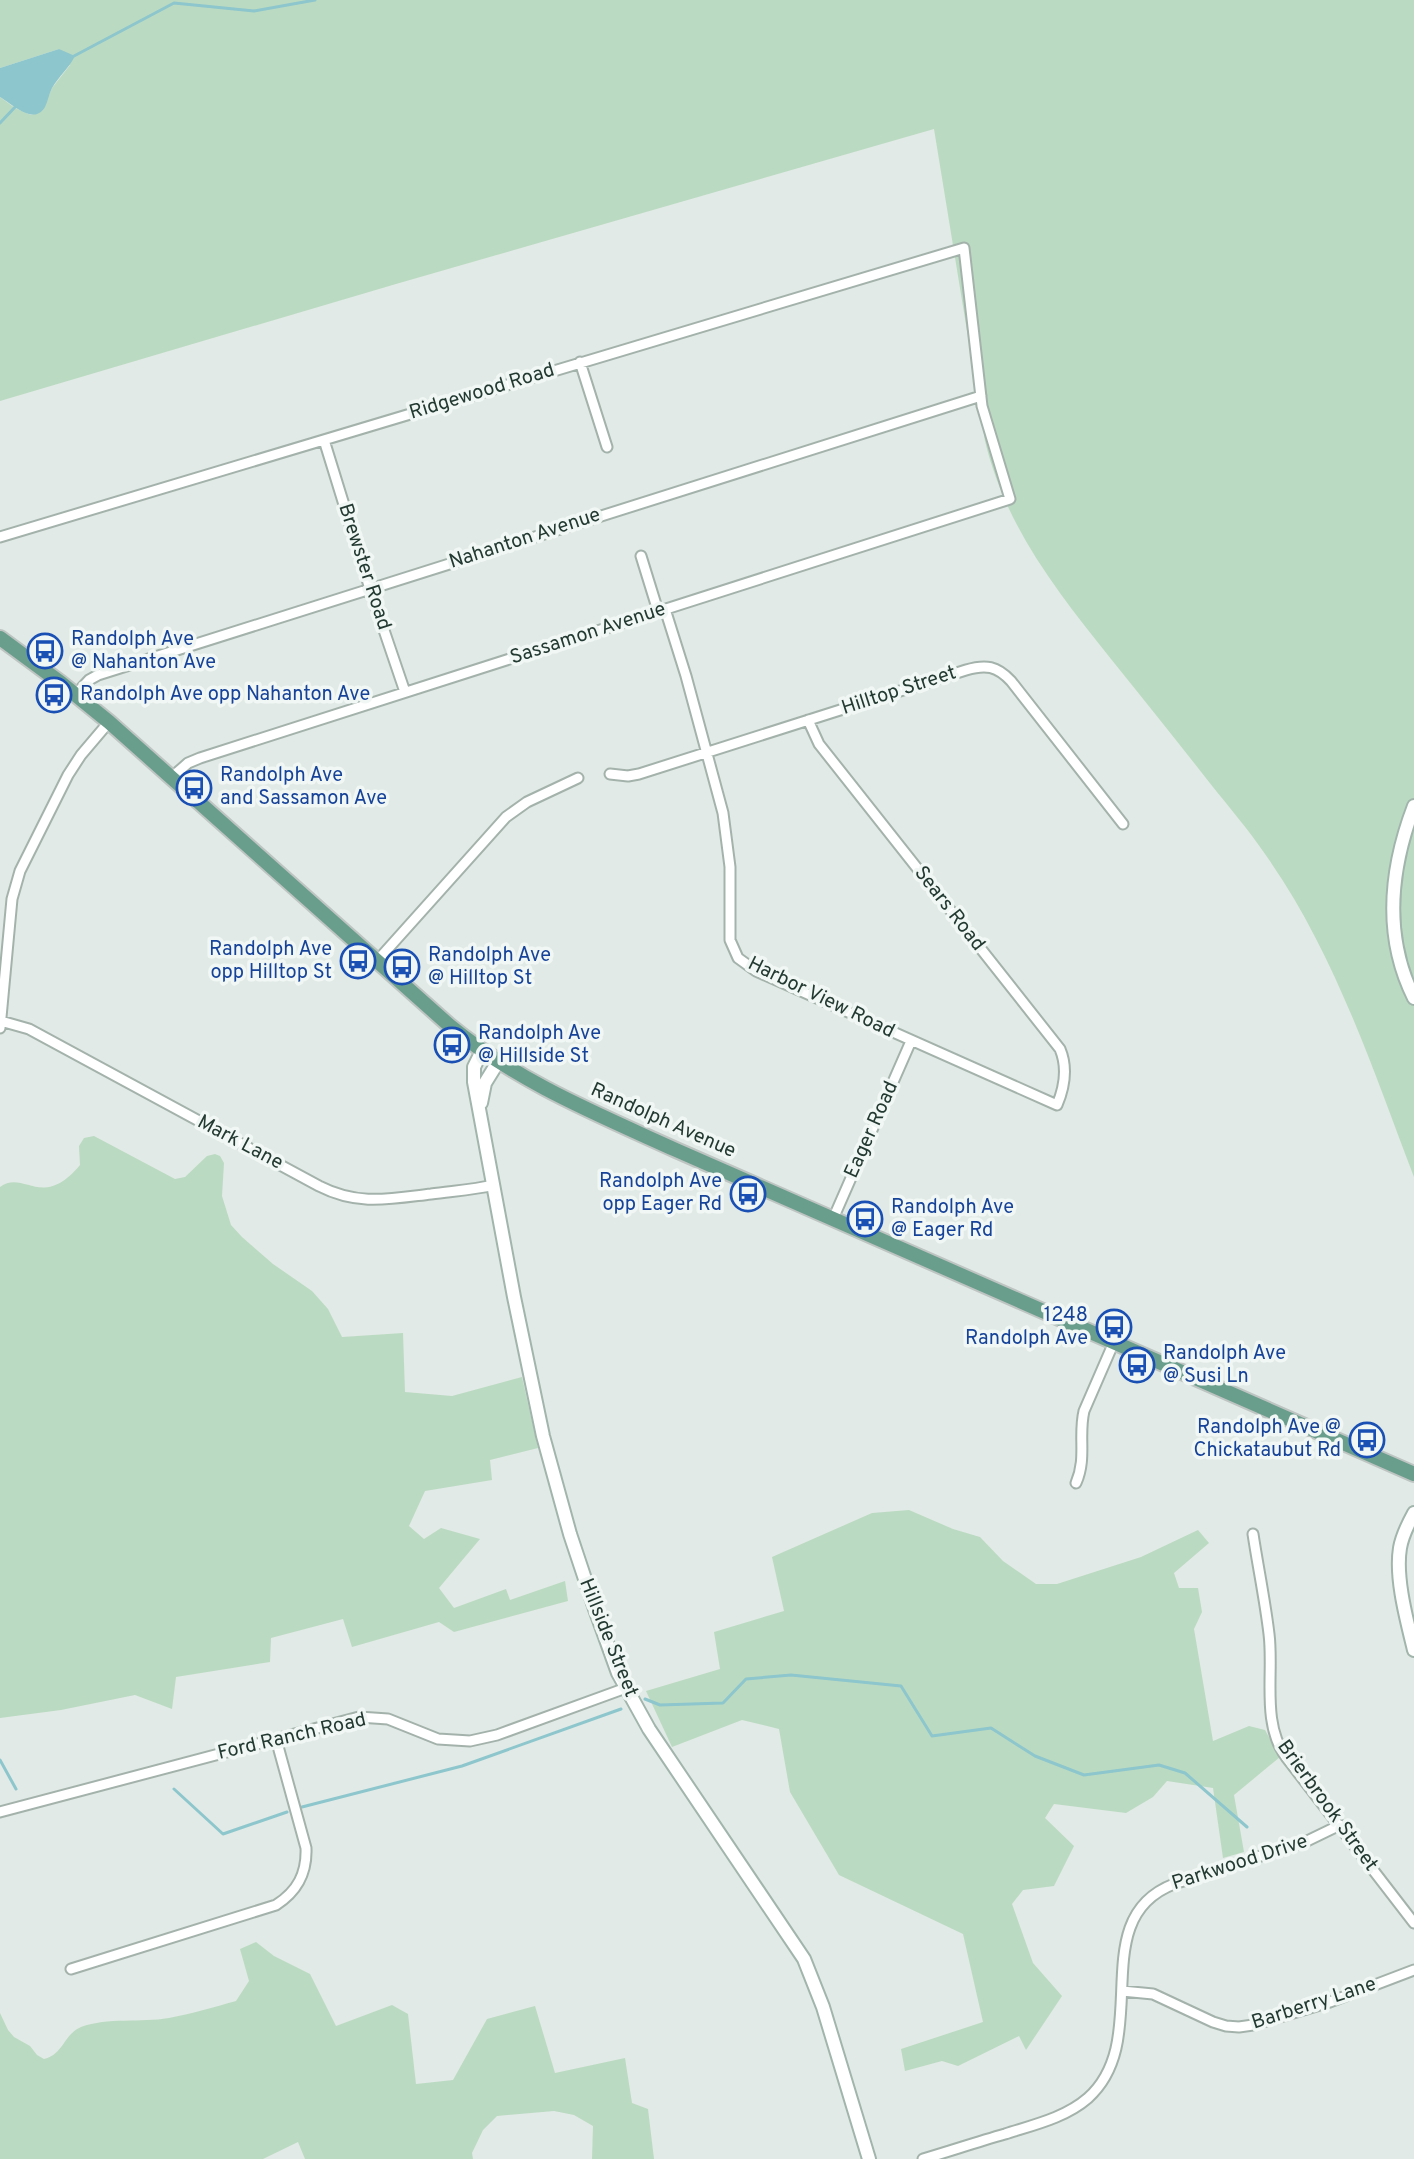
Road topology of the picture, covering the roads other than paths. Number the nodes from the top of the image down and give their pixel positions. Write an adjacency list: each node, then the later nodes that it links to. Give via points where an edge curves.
1 (580, 362): 2 (street, Ridgewood Road, via 964,248); 3 (street, Ridgewood Road); 4 (street)
2 (981, 396): 7 (street, Nahanton Avenue); 8 (street, Sassamon Avenue, via 1010,499)
3 (324, 440): 5 (street, Ridgewood Road); 7 (street, Brewster Road)
4 (607, 447)
5 (0, 537)
6 (641, 556): 8 (street, Harbor View Road)
7 (370, 589): 10 (street, Brewster Road); 11 (street, Nahanton Avenue, via 98,675)
8 (662, 610): 10 (street, Sassamon Avenue); 14 (street, Harbor View Road)
9 (0, 638): 11 (main road, Randolph Avenue)
10 (405, 692): 16 (street, Sassamon Avenue, via 193,760)
11 (76, 694): 13 (main road, Randolph Avenue)
12 (808, 720): 14 (street, Hilltop Street); 19 (street, Hilltop Street, via 975,667 992,667 1011,681); 27 (street, Sears Road, via 819,744 1060,1049 1065,1071)
13 (109, 722): 16 (main road, Randolph Avenue); 22 (street, via 68,775 16,880)
14 (707, 753): 15 (street, Hilltop Street, via 639,774); 24 (street, Harbor View Road, via 727,834 730,936 738,958)
15 (610, 774)
16 (172, 777): 20 (main road, Randolph Avenue)
17 (578, 778): 20 (street, via 506,817)
18 (1414, 806): 21 (street, via 1398,857 1392,909 1397,951)
19 (1123, 824)
20 (377, 961): 25 (main road, Randolph Avenue)
21 (1414, 998)
22 (1, 1021): 23 (street); 29 (street, Mark Lane, via 29,1029 343,1196 390,1199)
23 (0, 1028)
24 (911, 1041): 27 (street, Harbor View Road); 30 (street, Eager Road)
25 (482, 1051): 26 (main road, Randolph Avenue); 28 (street, Hillside Street, via 473,1074)
26 (498, 1062): 28 (street, Hillside Street, via 484,1088); 30 (main road, Randolph Avenue, via 573,1103)
27 (1057, 1105)
28 (480, 1114): 29 (street, Hillside Street)
29 (494, 1185): 37 (street, Hillside Street, via 546,1447 574,1548)
30 (833, 1219): 31 (main road, Randolph Avenue)
31 (1114, 1342): 32 (main road, Randolph Avenue); 33 (street, via 1084,1411 1083,1467)
32 (1414, 1474)
33 (1076, 1483)
34 (1414, 1513): 36 (street, via 1401,1544 1399,1568)
35 (1253, 1534): 40 (street, Brierbrook Street, via 1270,1640 1276,1739)
36 (1414, 1650)
37 (626, 1688): 38 (street, Ford Ranch Road, via 470,1741 438,1739 366,1717); 45 (street, Hillside Street, via 662,1751 804,1959)
38 (276, 1739): 39 (street, Ford Ranch Road); 42 (street, via 306,1848 304,1871 294,1891 276,1905)
39 (0, 1812)
40 (1340, 1825): 41 (street, Brierbrook Street); 44 (street, Parkwood Drive, via 1152,1895 1127,1934)
41 (1414, 1923)
42 (71, 1969)
43 (1414, 1970): 44 (street, Barberry Lane, via 1330,2002 1239,2027 1213,2022 1153,1994)
44 (1122, 1991): 46 (street, Parkwood Drive, via 1114,2059 1084,2101 1047,2121)
45 (869, 2159)
46 (923, 2159)

